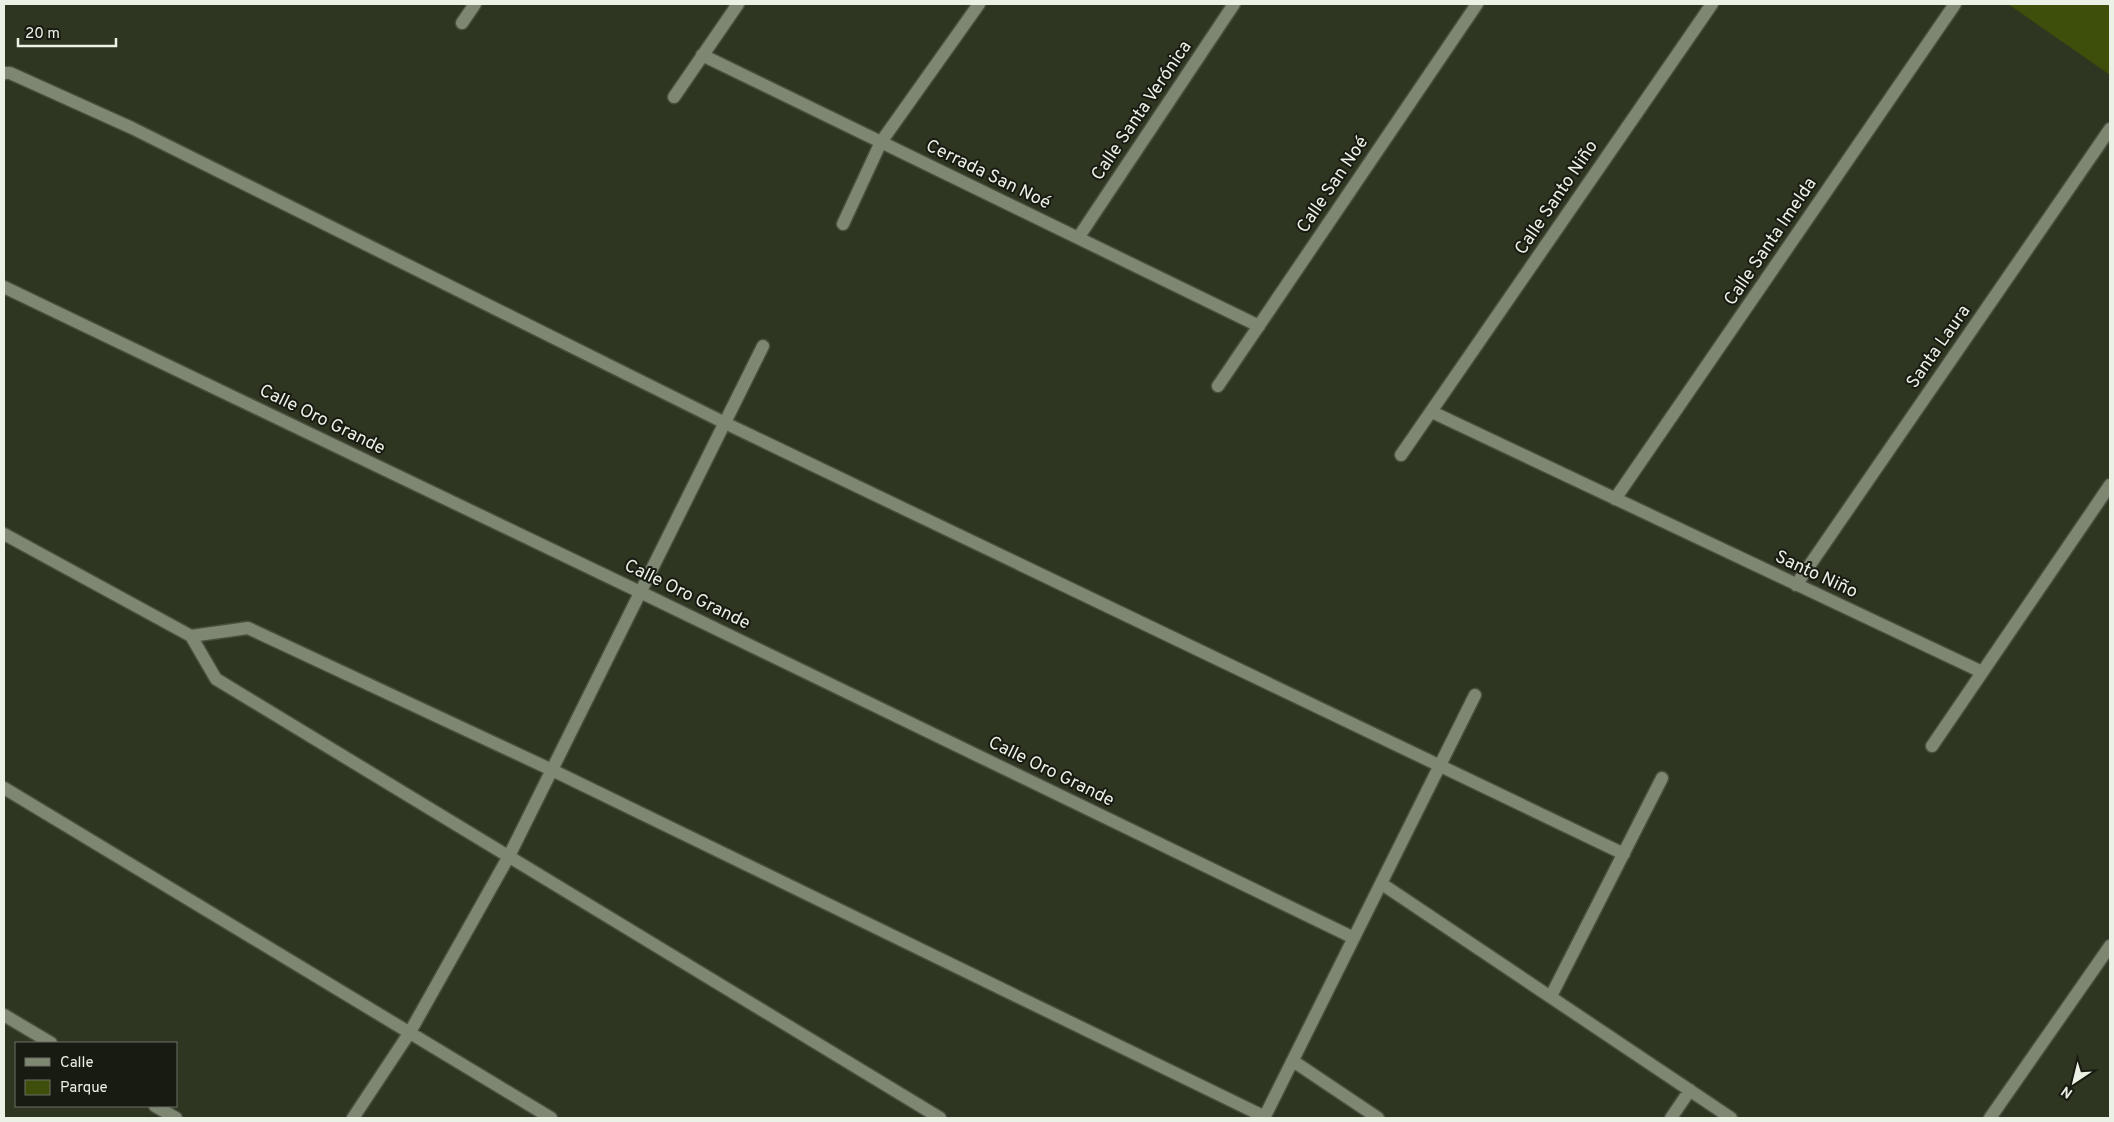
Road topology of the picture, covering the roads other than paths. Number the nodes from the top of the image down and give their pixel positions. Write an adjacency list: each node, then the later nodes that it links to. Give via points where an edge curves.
1 (475, 4): 8 (street)
2 (738, 4): 9 (street)
3 (979, 4): 13 (street)
4 (1234, 4): 15 (street, Calle Santa Verónica)
5 (1477, 4): 17 (street, Calle San Noé)
6 (1712, 4): 20 (street, Calle Santo Niño)
7 (1955, 4): 24 (street, Calle Santa Imelda)
8 (462, 23)
9 (702, 55): 11 (street); 13 (street, Cerrada San Noé)
10 (4, 73): 21 (street, via 132,128)
11 (674, 97)
12 (2110, 129): 26 (street, Santa Laura)
13 (881, 142): 14 (street); 15 (street, Cerrada San Noé)
14 (843, 224)
15 (1078, 238): 17 (street, Cerrada San Noé)
16 (4, 286): 27 (street, Calle Oro Grande)
17 (1259, 326): 19 (street, Calle San Noé)
18 (763, 346): 21 (street)
19 (1218, 386)
20 (1432, 412): 22 (street, Calle Santo Niño); 24 (street, Santo Niño)
21 (725, 423): 27 (street); 32 (street)
22 (1401, 455)
23 (2110, 485): 29 (street)
24 (1615, 499): 26 (street, Santo Niño)
25 (4, 534): 28 (street)
26 (1796, 585): 29 (street, Santo Niño)
27 (640, 592): 33 (street); 39 (street, Calle Oro Grande)
28 (191, 636): 33 (street, via 248,628); 37 (street, via 216,679)
29 (1982, 672): 31 (street)
30 (1475, 695): 32 (street)
31 (1932, 746)
32 (1439, 767): 36 (street); 38 (street)
33 (552, 770): 37 (street); 52 (street)
34 (1662, 778): 36 (street)
35 (4, 788): 43 (street)
36 (1624, 854): 41 (street)
37 (509, 856): 43 (street); 51 (street)
38 (1382, 884): 39 (street); 41 (street)
39 (1354, 938): 45 (street)
40 (2110, 946): 56 (street)
41 (1551, 996): 46 (street)
42 (4, 1015): 44 (street)
43 (410, 1032): 49 (street); 50 (street)
44 (49, 1042)
45 (1292, 1061): 52 (street); 53 (street)
46 (1690, 1090): 54 (street); 55 (street)
47 (157, 1107): 48 (street)
48 (176, 1118)
49 (353, 1118)
50 (551, 1118)
51 (940, 1118)
52 (1264, 1118)
53 (1378, 1118)
54 (1670, 1118)
55 (1731, 1118)
56 (1990, 1118)

